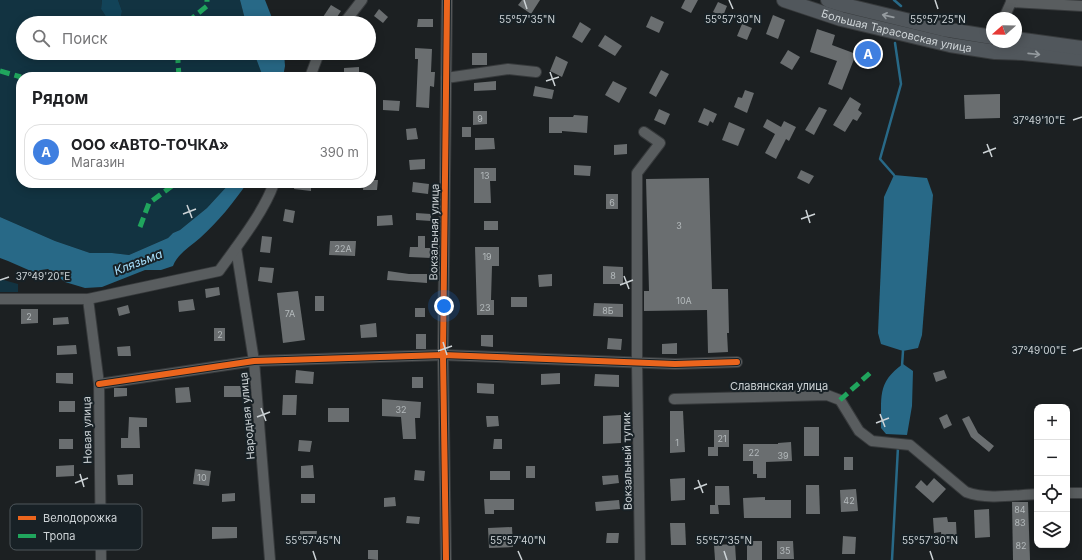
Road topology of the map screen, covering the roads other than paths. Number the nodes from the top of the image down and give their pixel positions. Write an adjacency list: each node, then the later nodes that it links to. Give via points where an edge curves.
1 (362, 0): 8 (street)
2 (446, 0): 16 (street, Вокзальная улица)
3 (784, 0): 12 (street, Большая Тарасовская улица, one-way to 12, via 841,19 950,45 995,52)
4 (828, 0): 9 (street, Большая Тарасовская улица, one-way to 4, via 942,29)
5 (1012, 1): 6 (street); 7 (street)
6 (1082, 6)
7 (1008, 12)
8 (349, 16)
9 (986, 34)
10 (1022, 39): 11 (street)
11 (1082, 48)
12 (1082, 59)
13 (317, 60): 14 (street)
14 (312, 72)
15 (536, 72): 16 (street, via 508,69)
16 (446, 78): 22 (street, Вокзальная улица)
17 (644, 132): 24 (street, Вокзальный тупик, via 660,143 637,173)
18 (272, 188): 19 (street, via 270,196)
19 (236, 248): 21 (street, via 219,271); 23 (street, Народная улица)
20 (0, 299): 21 (street)
21 (88, 300): 26 (street, Новая улица)
22 (443, 355): 23 (street); 24 (street); 35 (street, Вокзальная улица)
23 (254, 361): 26 (street); 34 (street, Народная улица)
24 (637, 362): 25 (street); 36 (street, Вокзальный тупик)
25 (737, 362)
26 (99, 384): 31 (street, Новая улица)
27 (674, 399): 30 (street, Славянская улица, via 827,395 840,400 859,430 872,441 910,445 966,492 976,496)
28 (1070, 493): 29 (street)
29 (1082, 493)
30 (1034, 494)
31 (100, 504)
32 (101, 550): 33 (street, Новая улица)
33 (101, 560)
34 (270, 560)
35 (446, 560)
36 (640, 560)

